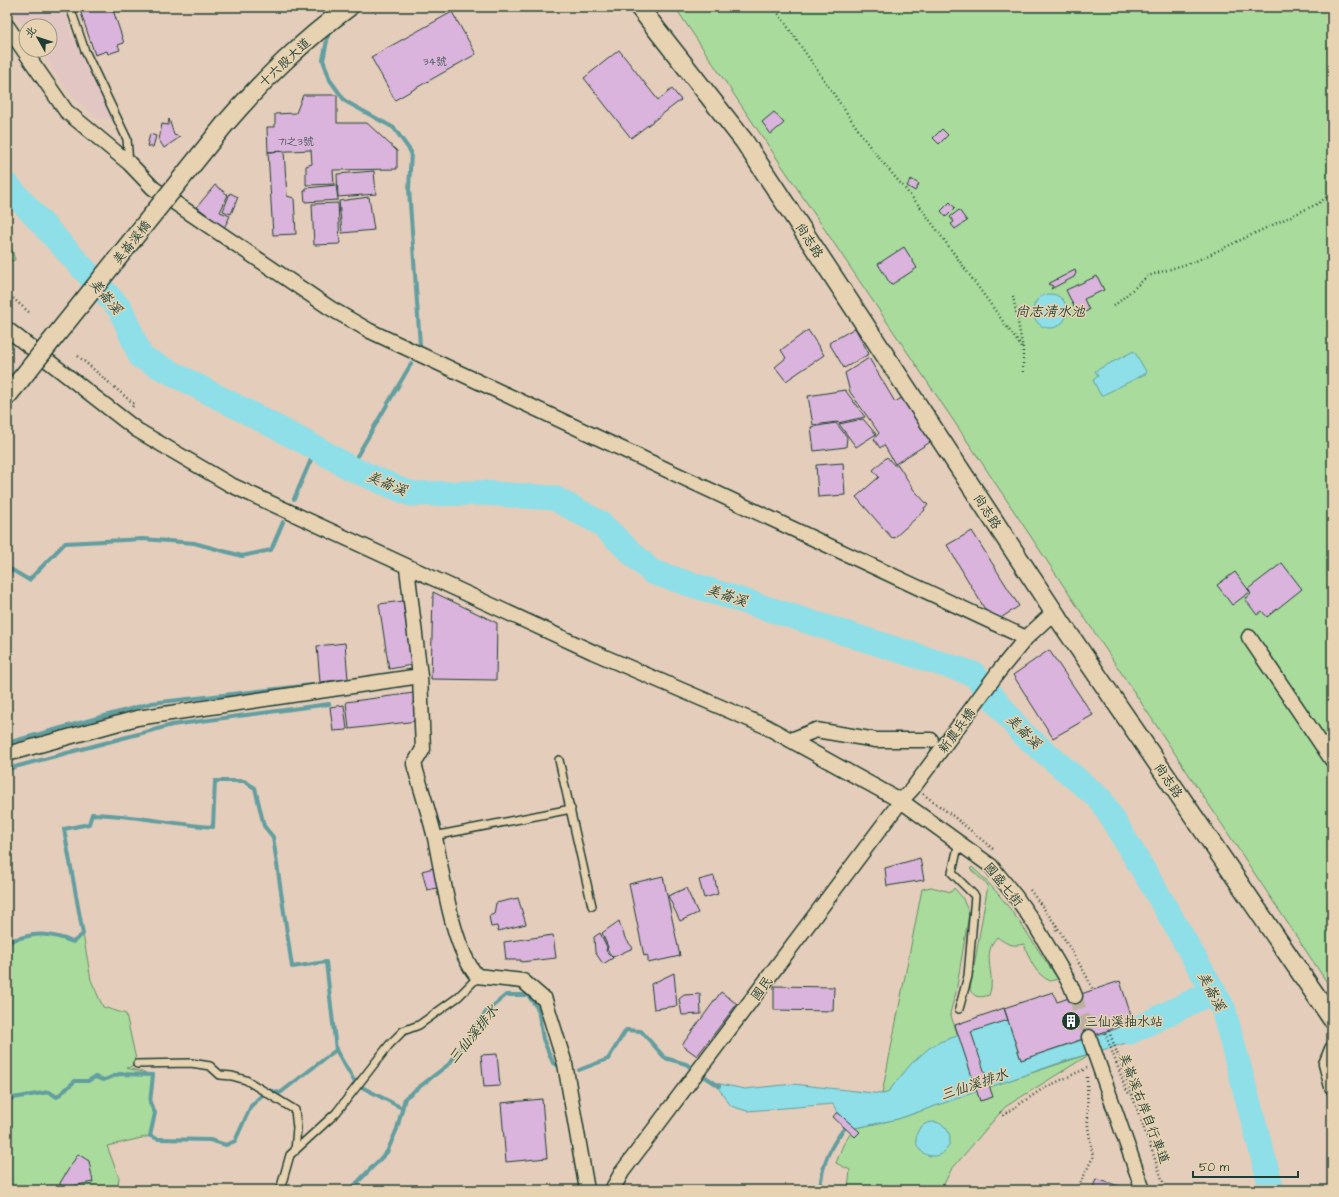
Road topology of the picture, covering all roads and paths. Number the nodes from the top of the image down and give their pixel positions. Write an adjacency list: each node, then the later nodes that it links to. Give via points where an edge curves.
1 (70, 7): 7 (lane, via 85,51 127,139)
2 (349, 7): 6 (street, 十六股大道, via 287,56)
3 (639, 7): 20 (street, 尚志路, via 744,141)
4 (774, 7): 14 (path, via 870,147 922,208)
5 (7, 26): 7 (street, via 66,111)
6 (225, 124): 17 (street, 美崙溪橋, bridge)
7 (129, 163): 22 (street, via 153,188 330,308 370,331)
8 (1332, 193): 11 (path, via 1319,203 1196,261 1148,276)
9 (7, 293): 12 (path)
10 (1013, 296): 14 (path)
11 (1114, 306)
12 (30, 314)
13 (7, 329): 19 (street, 國盛七街, via 144,434 229,484)
14 (1023, 349): 16 (path)
15 (78, 356): 18 (path)
16 (1023, 374)
17 (7, 396)
18 (134, 404)
19 (407, 568): 23 (street); 24 (street, 國盛七街, via 765,726)
20 (1054, 612): 22 (street, 新農兵橋); 40 (street, 尚志路)
21 (1249, 637): 28 (street)
22 (1026, 638): 29 (street, 新農兵橋)
23 (420, 676): 26 (street, via 137,718); 32 (street, via 423,749 414,764)
24 (790, 740): 25 (street, via 816,730 876,740); 30 (street, 國盛七街)
25 (931, 740)
26 (7, 754)
27 (559, 760): 31 (lane)
28 (1332, 760)
29 (913, 788): 30 (street, 國民)
30 (901, 801): 33 (street, 國盛七街); 53 (street, 國民, via 622,1172)
31 (571, 809): 32 (lane); 34 (lane)
32 (434, 836): 36 (street, via 446,896 464,955 468,966)
33 (959, 841): 38 (street, 國盛七街, via 991,866 1016,897 1034,922); 39 (lane, via 952,873 975,896 968,976)
34 (592, 906)
35 (1056, 925): 37 (path)
36 (479, 976): 50 (lane, via 458,997 434,1015 419,1025 403,1031 336,1113); 52 (street, via 523,980 545,1000 565,1064)
37 (1093, 990)
38 (1075, 996)
39 (959, 1009)
40 (1331, 1014)
41 (1109, 1031): 48 (path)
42 (1105, 1033): 48 (path, 美崙溪右岸自行車道, via 1127,1092)
43 (1089, 1037): 46 (street)
44 (1332, 1049): 47 (street, via 1326,1064)
45 (137, 1064): 50 (lane, via 191,1063 210,1066 220,1075 246,1080 295,1110)
46 (1093, 1066): 49 (path, via 1044,1088 1003,1115); 54 (path, via 1088,1127 1093,1158); 55 (street)
47 (1332, 1087)
48 (1132, 1095): 56 (path, 美崙溪右岸自行車道)
49 (1000, 1112)
50 (295, 1150): 51 (lane, via 290,1155)
51 (280, 1190)
52 (587, 1190)
53 (612, 1190)
54 (1077, 1190)
55 (1144, 1190)
56 (1166, 1190)

